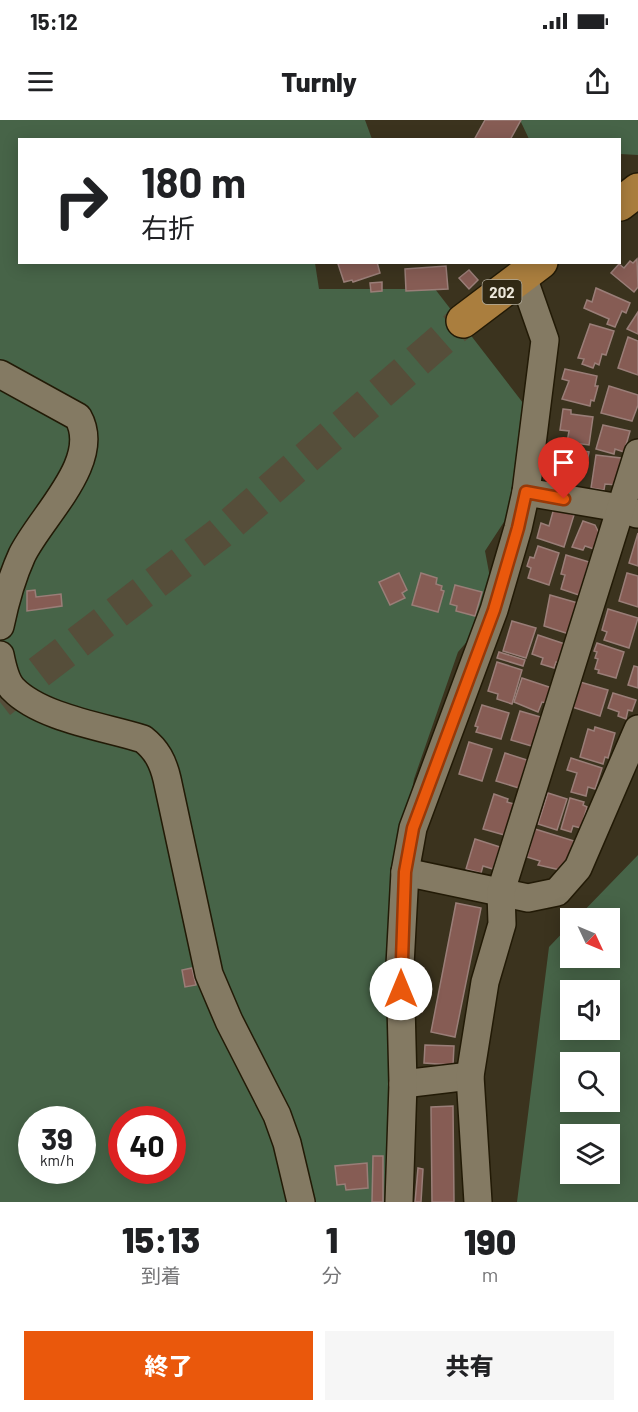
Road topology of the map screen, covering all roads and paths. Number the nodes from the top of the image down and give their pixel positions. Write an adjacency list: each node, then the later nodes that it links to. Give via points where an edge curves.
1 (638, 190): 2 (highway)
2 (621, 203)
3 (532, 270): 4 (highway, 202); 7 (street, via 544,340)
4 (463, 321)
5 (0, 374): 9 (street, via 78,417 85,428 85,448 76,471 23,555)
6 (638, 453): 8 (street)
7 (526, 492): 8 (street); 12 (street, via 494,610 413,828)
8 (629, 512): 13 (street)
9 (0, 626)
10 (0, 655): 16 (street, via 11,688 28,701 45,710 143,739 155,748 167,779 209,974 228,1021 277,1115)
11 (638, 729): 13 (street, via 578,868 557,892 528,897)
12 (405, 872): 13 (street); 15 (street, via 400,965)
13 (501, 891): 14 (street, via 502,924 485,982)
14 (470, 1076): 15 (street); 18 (street)
15 (403, 1084): 17 (street)
16 (302, 1202)
17 (399, 1202)
18 (478, 1202)

